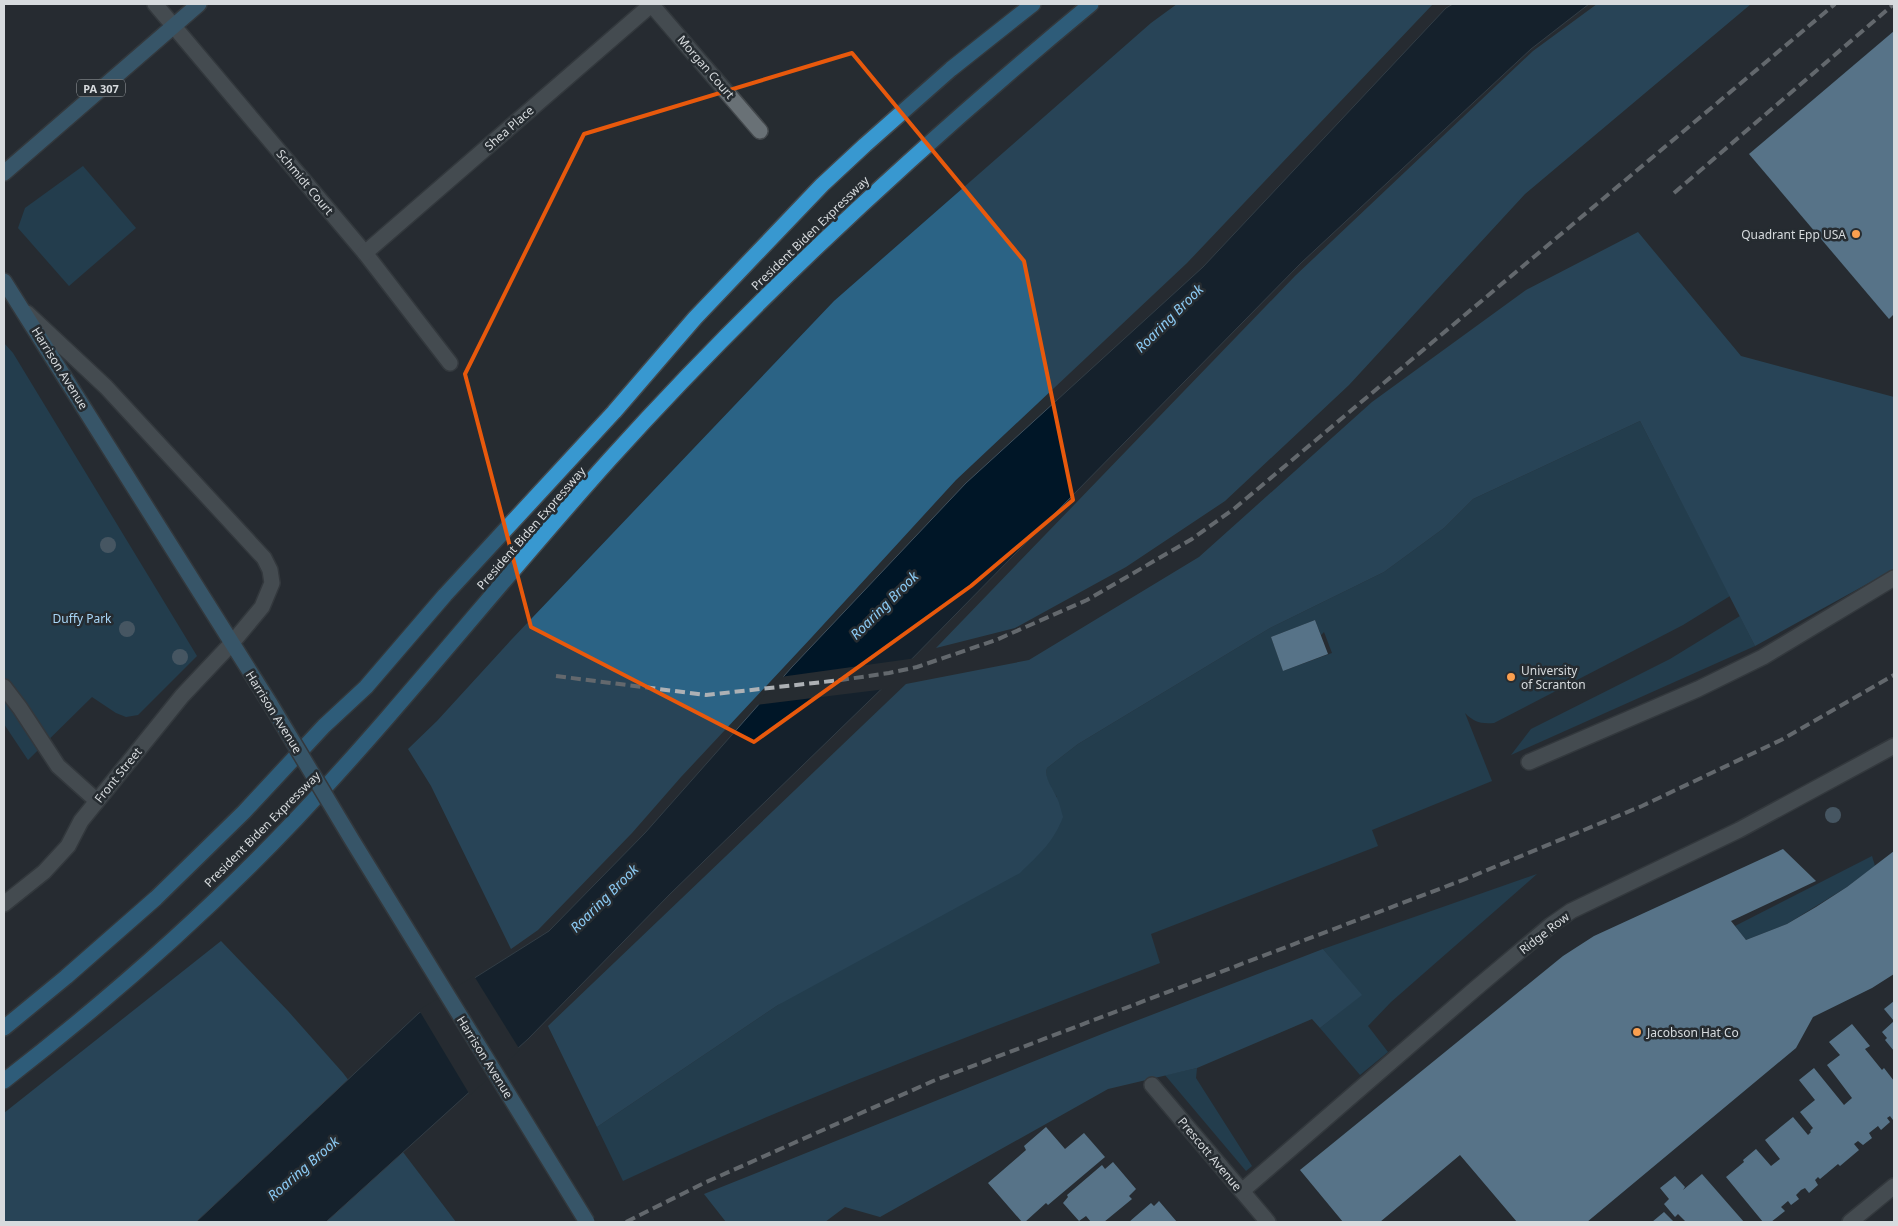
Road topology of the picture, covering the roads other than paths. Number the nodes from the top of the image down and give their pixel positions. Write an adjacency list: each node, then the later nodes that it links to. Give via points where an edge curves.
1 (155, 4): 6 (street, Schmidt Court)
2 (199, 4): 6 (main road, PA 307)
3 (652, 4): 7 (street, Morgan Court); 9 (street, Shea Place)
4 (1032, 4): 20 (highway, President Biden Expressway, via 951,69 822,185 695,318 366,687 156,898)
5 (1091, 4): 21 (highway, President Biden Expressway, via 909,160 778,284 616,452 376,731 259,858 119,987)
6 (173, 25): 8 (main road, PA 307); 9 (street, Schmidt Court)
7 (760, 130)
8 (4, 173)
9 (365, 253): 12 (street, Schmidt Court)
10 (4, 281): 11 (main road, Harrison Avenue)
11 (23, 310): 14 (main road, Harrison Avenue); 14 (street, Front Street, via 106,387 264,558 272,583 268,595)
12 (450, 363)
13 (1894, 578): 17 (street, via 1763,657 1698,689)
14 (232, 643): 18 (street, Front Street, via 195,681); 25 (main road, Harrison Avenue, bridge)
15 (4, 687): 18 (street, via 58,766)
16 (1894, 746): 24 (street, Ridge Row, via 1739,830 1570,911)
17 (1529, 762)
18 (97, 801): 19 (street, Front Street, via 81,821 68,846 44,872)
19 (4, 904)
20 (4, 1028)
21 (4, 1081)
22 (1152, 1085): 24 (street, Prescott Avenue)
23 (1894, 1186): 27 (street)
24 (1242, 1191): 26 (street, Prescott Avenue)
25 (586, 1222)
26 (1268, 1222)
27 (1850, 1222)

